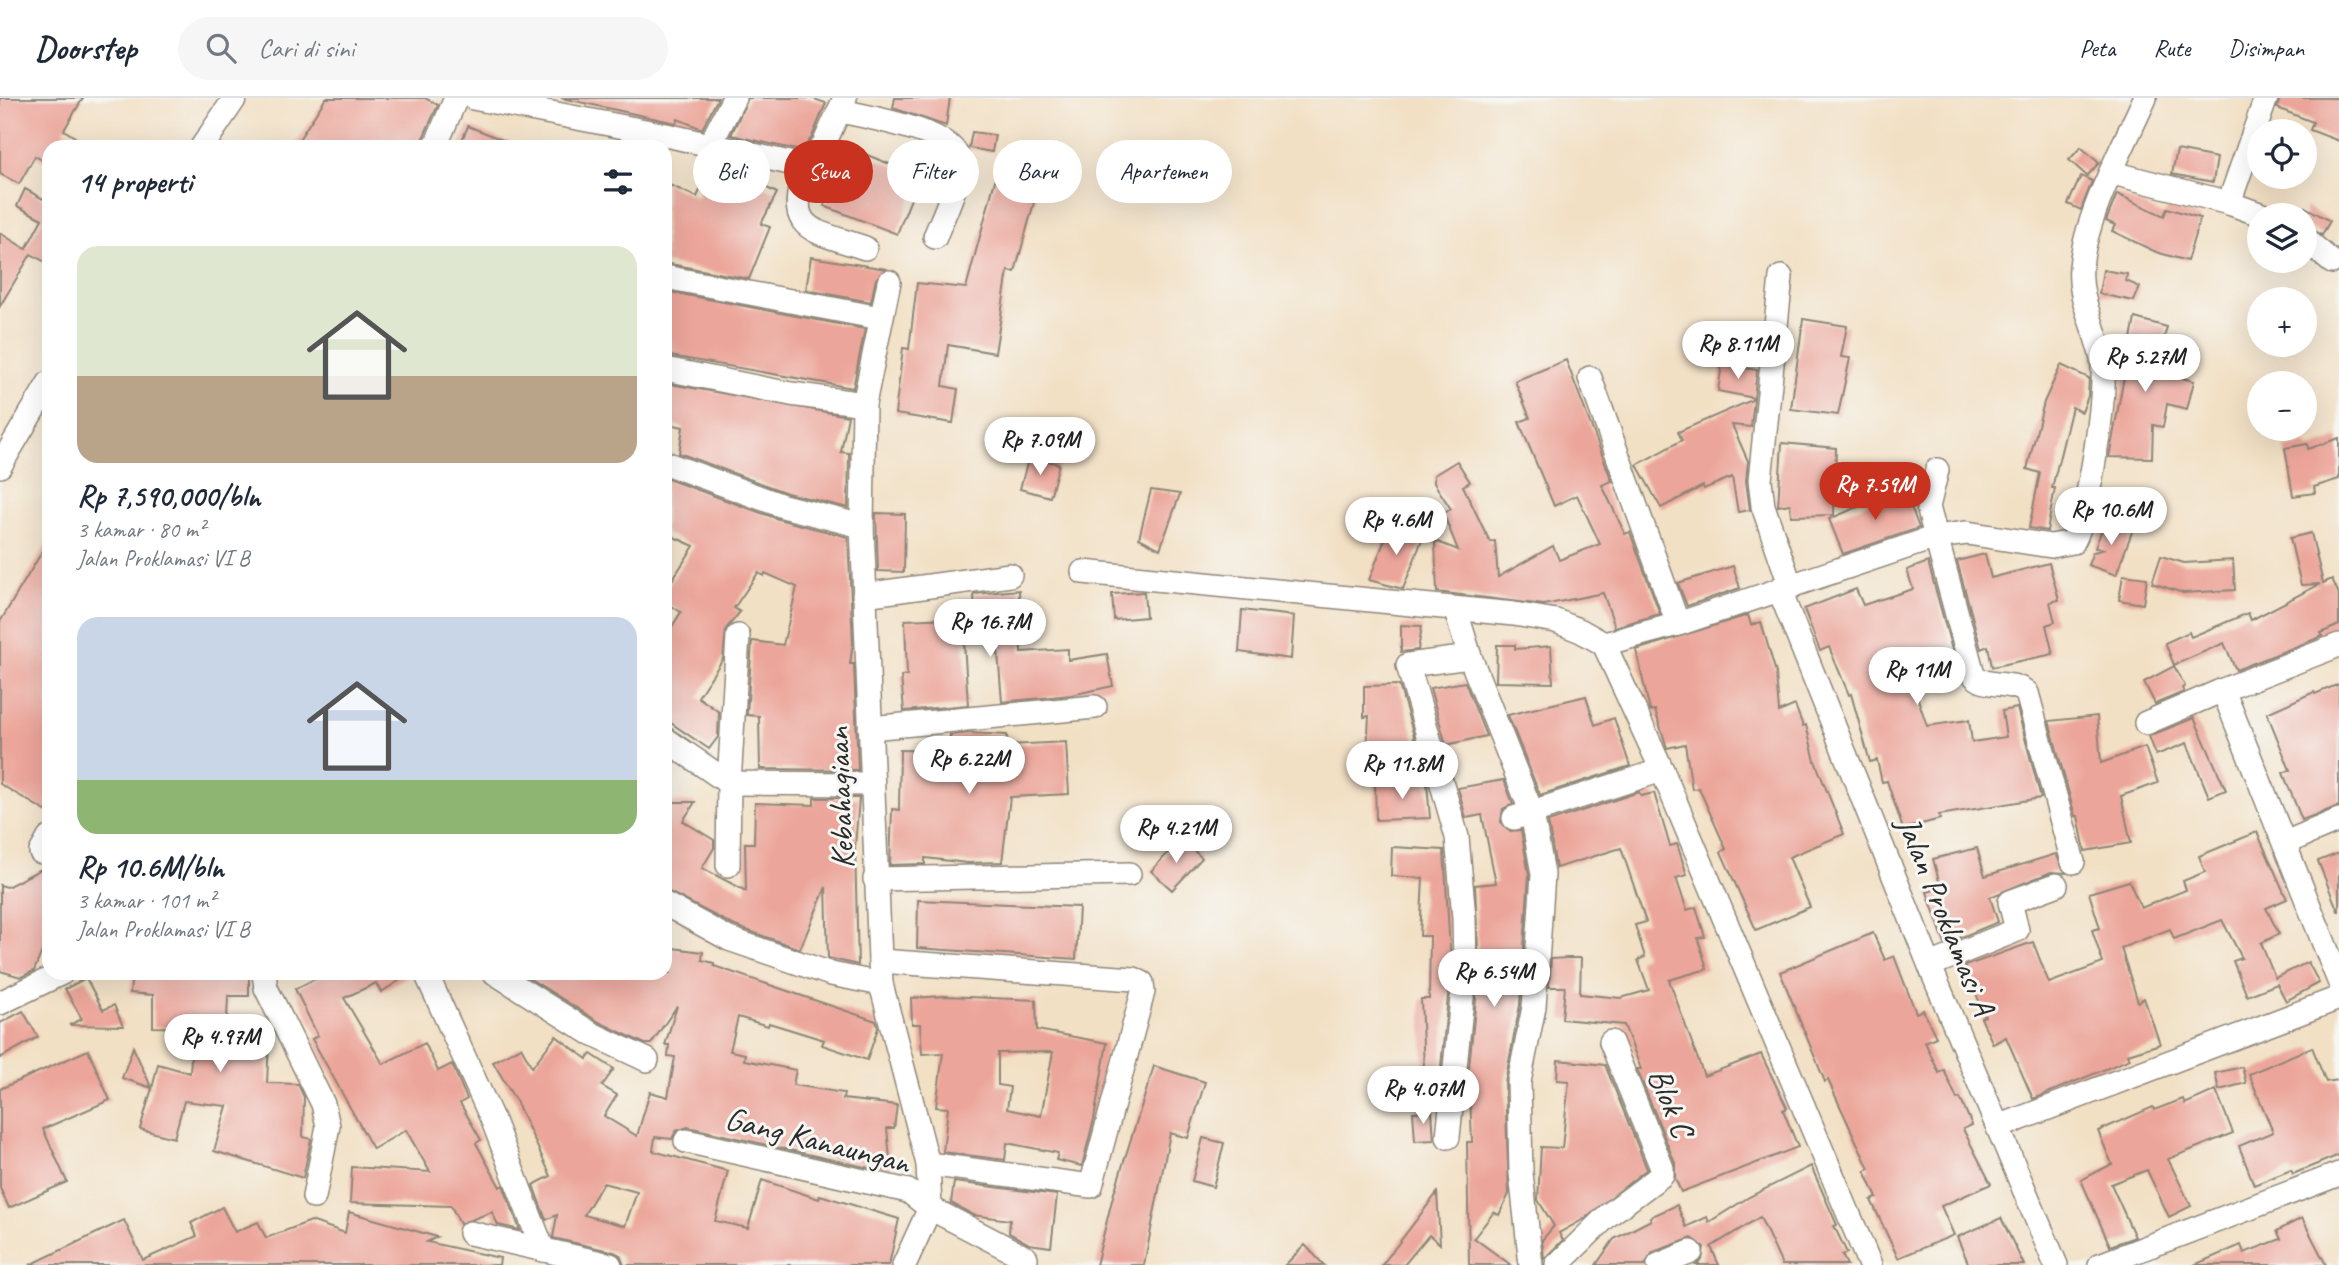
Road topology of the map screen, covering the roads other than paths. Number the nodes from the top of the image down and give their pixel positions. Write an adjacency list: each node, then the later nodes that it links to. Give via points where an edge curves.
1 (235, 98): 8 (street)
2 (456, 98): 9 (street)
3 (473, 98): 12 (street)
4 (734, 98): 10 (street)
5 (2145, 98): 13 (street)
6 (2266, 98): 15 (street)
7 (843, 105): 11 (street); 17 (street, via 942,139 954,148 958,159 955,181)
8 (207, 140)
9 (438, 140)
10 (713, 140)
11 (823, 140)
12 (693, 142)
13 (2113, 173): 15 (street); 33 (street, via 2092,217 2081,267 2104,383 2078,533 2073,542 2051,546 1967,533)
14 (799, 203): 18 (street, via 799,216 806,226)
15 (2229, 203): 16 (street)
16 (2247, 210)
17 (935, 237)
18 (865, 248)
19 (2317, 249): 20 (street)
20 (2332, 261)
21 (1781, 277): 36 (street, Jalan Proklamasi A, via 1760,480)
22 (672, 278): 24 (street)
23 (889, 282): 24 (street, Kebahagiaan)
24 (880, 317): 28 (street, Kebahagiaan)
25 (672, 370): 28 (street)
26 (1590, 378): 39 (street)
27 (42, 395): 29 (street)
28 (864, 404): 32 (street, Kebahagiaan)
29 (0, 466)
30 (672, 466): 32 (street, via 783,506)
31 (1937, 470): 33 (street, via 1928,507)
32 (862, 526): 37 (street, Kebahagiaan)
33 (1936, 537): 36 (street); 55 (street, via 1975,677 2020,687 2027,693)
34 (1083, 572): 38 (street)
35 (1010, 575): 37 (street)
36 (1785, 588): 39 (street); 61 (street, Jalan Proklamasi A)
37 (864, 595): 47 (street, Kebahagiaan)
38 (1455, 611): 41 (street, via 1556,621); 43 (street)
39 (1678, 624): 41 (street)
40 (738, 636): 50 (street)
41 (1604, 644): 49 (street)
42 (2339, 645): 44 (street)
43 (1470, 657): 52 (street); 73 (street, via 1408,665 1457,837 1464,918 1465,968)
44 (2220, 692): 46 (street); 54 (street)
45 (1095, 707): 47 (street)
46 (2146, 723)
47 (870, 728): 51 (street, Kebahagiaan)
48 (672, 744): 50 (street)
49 (1662, 770): 52 (street); 88 (street)
50 (729, 783): 51 (street); 56 (street)
51 (872, 784): 58 (street, Kebahagiaan)
52 (1523, 816): 85 (street, via 1543,874 1534,1007 1519,1095)
53 (2339, 820): 54 (street)
54 (2285, 843): 67 (street)
55 (2073, 862)
56 (728, 865)
57 (1129, 874): 58 (street)
58 (875, 878): 62 (street, Kebahagiaan)
59 (2056, 885): 61 (street, via 2010,902 2017,930)
60 (672, 908): 62 (street, via 729,939 831,974)
61 (1930, 965): 72 (street, Jalan Proklamasi A)
62 (881, 973): 75 (street, Kebahagiaan); 75 (street, via 1134,979 1142,983 1091,1186)
63 (48, 980): 69 (street)
64 (265, 980): 77 (street, via 323,1104 328,1126)
65 (429, 980): 80 (street, via 493,1122)
66 (506, 980): 71 (street, via 592,1034)
67 (2339, 981)
68 (2339, 998): 72 (street)
69 (0, 1003)
70 (1611, 1042): 86 (street, Blok C, via 1662,1175 1607,1216)
71 (647, 1060)
72 (1998, 1127): 89 (street, Jalan Proklamasi A)
73 (1448, 1137)
74 (686, 1141): 78 (street, Gang Kanaungan, via 908,1191)
75 (928, 1164): 78 (street, Kebahagiaan)
76 (2339, 1174): 90 (street)
77 (314, 1197)
78 (930, 1208): 82 (street, Gang Kanaungan); 84 (street, Kebahagiaan)
79 (470, 1233): 80 (street)
80 (543, 1250): 83 (street)
81 (1691, 1252): 87 (street)
82 (1026, 1258)
83 (610, 1265)
84 (904, 1265)
85 (1531, 1265)
86 (1557, 1265)
87 (1659, 1265)
88 (1870, 1265)
89 (2056, 1265)
90 (2100, 1265)

